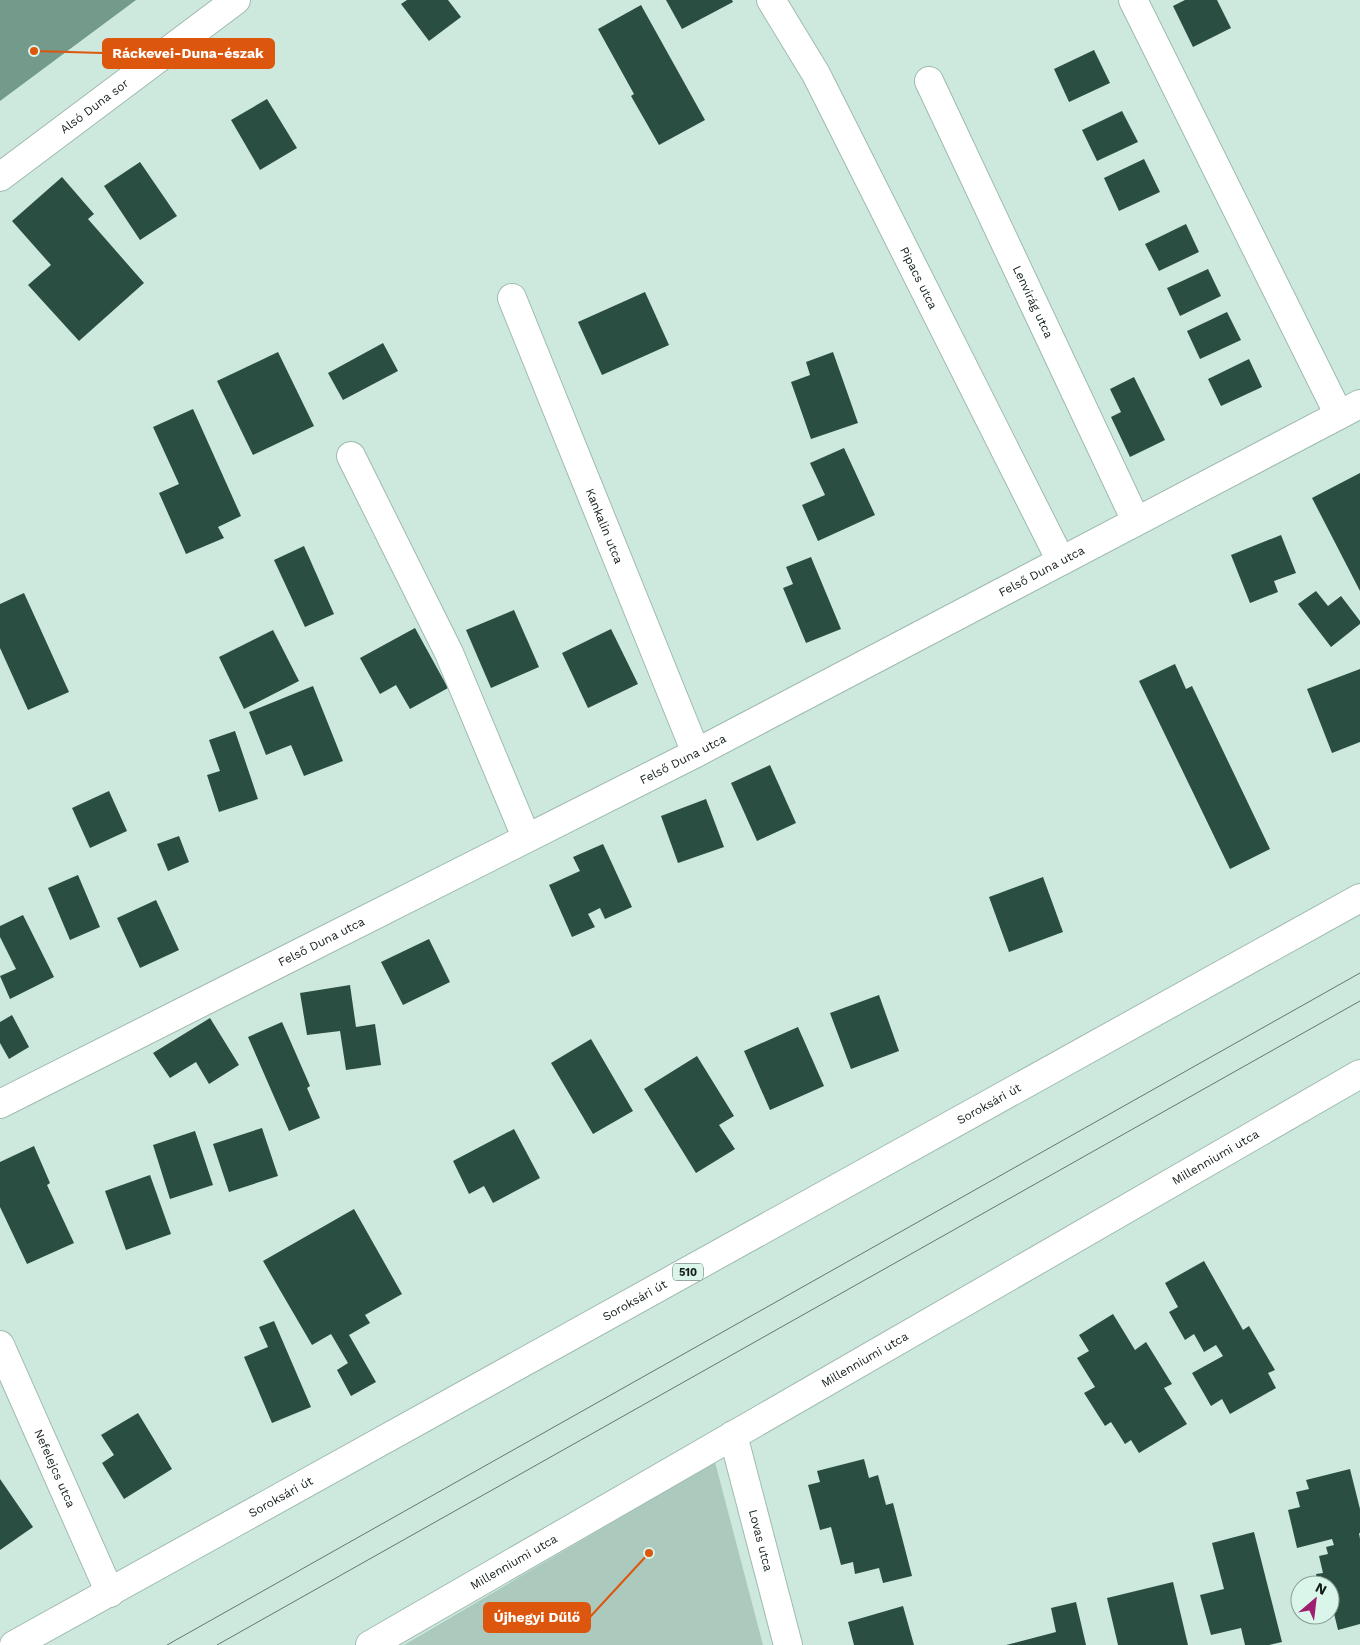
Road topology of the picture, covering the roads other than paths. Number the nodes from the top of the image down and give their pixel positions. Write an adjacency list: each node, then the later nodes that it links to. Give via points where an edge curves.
1 (236, 0): 5 (street, Alsó Duna sor)
2 (770, 0): 10 (street, Pipacs utca, via 816,74)
3 (1134, 0): 7 (street)
4 (930, 81): 9 (street, Lenvirág utca)
5 (0, 177)
6 (512, 298): 11 (street, Kankalin utca)
7 (1350, 410): 9 (street, Felső Duna utca)
8 (351, 456): 12 (street, via 449,653)
9 (1136, 522): 10 (street, Felső Duna utca)
10 (1061, 561): 11 (street, Felső Duna utca)
11 (696, 753): 12 (street, Felső Duna utca)
12 (526, 837): 15 (street, Felső Duna utca)
13 (1360, 898): 18 (street, Soroksári út / 510)
14 (1360, 1074): 17 (street, Millenniumi utca)
15 (0, 1104)
16 (0, 1344): 18 (street, Nefelejcs utca)
17 (733, 1435): 20 (street, Millenniumi utca); 21 (street, Lovas utca)
18 (110, 1593): 19 (street, Soroksári út / 510)
19 (14, 1645)
20 (370, 1645)
21 (788, 1645)

